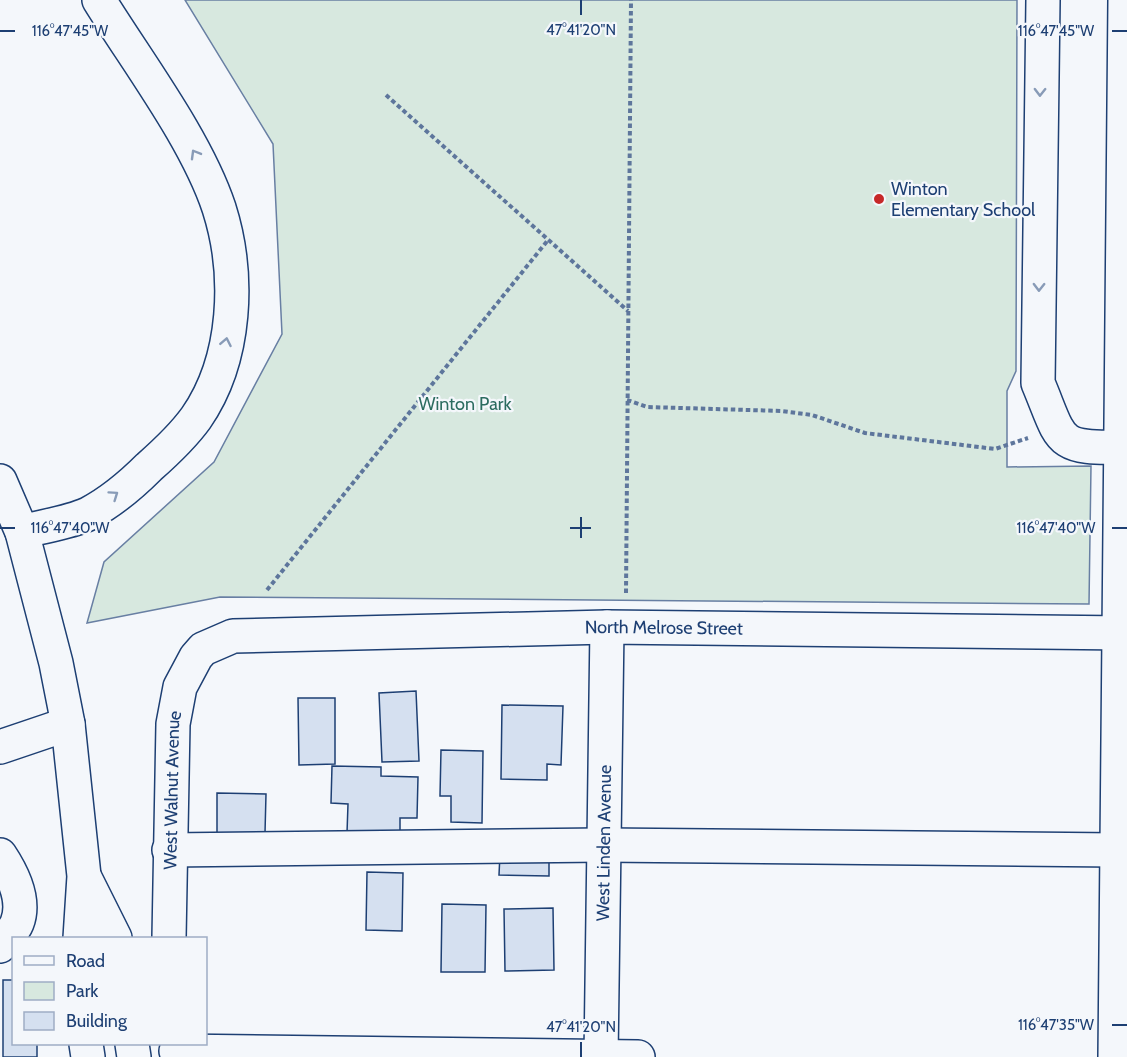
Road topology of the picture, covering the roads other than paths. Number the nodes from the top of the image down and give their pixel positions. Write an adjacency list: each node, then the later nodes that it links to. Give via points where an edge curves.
1 (99, 0): 6 (main road, one-way to 1, via 88,513 135,480 171,447 196,417 214,384 230,321 233,281 225,228 203,168)
2 (1043, 0): 4 (main road, one-way to 4, via 1038,383 1057,429 1069,444 1083,448)
3 (1125, 0): 4 (main road)
4 (1120, 447): 8 (main road)
5 (0, 481): 6 (main road)
6 (22, 532): 10 (main road)
7 (606, 627): 8 (main road, North Melrose Street); 9 (main road, North Melrose Street, via 233,636); 12 (main road, West Linden Avenue)
8 (1123, 633): 14 (main road)
9 (203, 649): 13 (main road, West Walnut Avenue, via 180,687 173,724)
10 (68, 724): 11 (main road); 16 (main road)
11 (0, 747)
12 (603, 845): 13 (main road); 14 (main road); 22 (main road, West Linden Avenue)
13 (169, 850): 19 (main road, West Walnut Avenue)
14 (1117, 850): 24 (main road)
15 (0, 855): 20 (main road, via 13,875 19,903 17,923)
16 (84, 876): 17 (main road); 18 (main road)
17 (80, 937)
18 (114, 937)
19 (169, 937)
20 (0, 946)
21 (176, 1051): 22 (main road)
22 (601, 1057): 23 (main road)
23 (638, 1057)
24 (1115, 1057)

